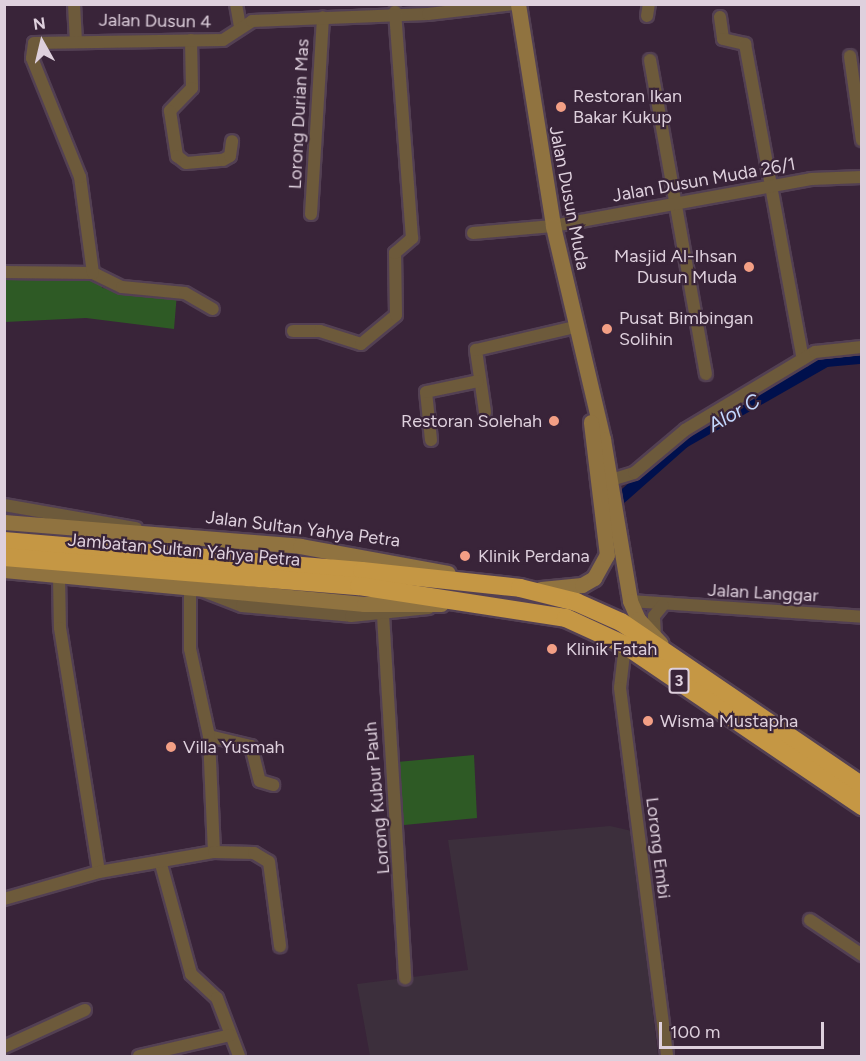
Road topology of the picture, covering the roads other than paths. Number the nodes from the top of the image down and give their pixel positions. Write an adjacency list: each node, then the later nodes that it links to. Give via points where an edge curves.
1 (74, 4): 10 (street, Jalan Dusun 4)
2 (236, 4): 9 (street)
3 (513, 4): 5 (street, Jalan Dusun 4)
4 (518, 4): 20 (main road, Jalan Dusun Muda)
5 (413, 8): 6 (street, Jalan Dusun 4)
6 (395, 12): 7 (street, Jalan Dusun 4); 26 (street, via 412,238 395,253 396,315 361,344 320,331)
7 (323, 16): 9 (street, Jalan Dusun 4); 19 (street, Lorong Durian Mas)
8 (720, 17): 17 (street, via 723,39 745,44)
9 (240, 26): 11 (street, Jalan Dusun 4, via 223,40)
10 (76, 38): 11 (street, Jalan Dusun 4); 23 (street, Jalan Dusun 4, via 39,40 31,53 80,177)
11 (191, 40): 15 (street, via 192,88 170,111 177,156 186,163 223,160 230,156)
12 (850, 56): 14 (street)
13 (650, 60): 18 (street)
14 (861, 140)
15 (232, 141)
16 (861, 177): 17 (street, Jalan Dusun Muda 26/1)
17 (771, 186): 18 (street, Jalan Dusun Muda 26/1); 28 (street)
18 (676, 203): 20 (street, Jalan Dusun Muda 26/1); 29 (street)
19 (311, 214)
20 (553, 226): 21 (street, Jalan Dusun Muda 26/1); 25 (main road, Jalan Dusun Muda)
21 (473, 232)
22 (4, 272): 23 (street)
23 (93, 273): 24 (street, via 122,287 185,293)
24 (213, 309)
25 (574, 327): 30 (street, via 476,350); 31 (main road, Jalan Dusun Muda)
26 (292, 331)
27 (861, 346): 28 (street, via 823,349)
28 (803, 359): 34 (street, via 685,430 642,468)
29 (706, 374)
30 (478, 381): 32 (street); 33 (street, via 426,392)
31 (589, 398): 34 (main road, Jalan Dusun Muda); 44 (main road, Jalan Dusun Muda, via 607,555 582,585)
32 (485, 412)
33 (431, 440)
34 (611, 480): 46 (main road, Jalan Dusun Muda)
35 (4, 505): 37 (street, via 61,512)
36 (4, 522): 37 (main road, Jalan Sultan Yahya Petra / 3)
37 (150, 532): 44 (main road, Jalan Sultan Yahya Petra / 3, via 370,555)
38 (4, 541): 42 (highway, Jambatan Sultan Yahya Petra)
39 (4, 557): 42 (highway, Jambatan Sultan Yahya Petra)
40 (4, 570): 41 (main road, 3)
41 (59, 577): 43 (main road, 3); 60 (street, via 60,628)
42 (361, 578): 44 (highway); 45 (highway)
43 (190, 586): 47 (main road, 3, via 364,604); 49 (street, via 242,606); 54 (street, via 190,649)
44 (512, 587): 53 (highway, Jalan Sultan Yahya Petra / 3, via 607,615)
45 (477, 601): 47 (main road, 3); 52 (highway, 3, via 566,618)
46 (630, 601): 48 (street, Jalan Langgar); 51 (main road, Jalan Dusun Muda)
47 (454, 603): 49 (street)
48 (663, 605): 50 (street, Jalan Langgar); 51 (street, via 654,616)
49 (383, 615): 65 (street, Lorong Kubur Pauh)
50 (861, 617)
51 (655, 637): 53 (main road, Jalan Dusun Muda)
52 (626, 645): 57 (highway, 3); 72 (street, Lorong Embi, via 620,688)
53 (677, 659): 56 (highway, Jalan Sultan Yahya Petra / 3)
54 (209, 736): 55 (street, via 251,746 260,782); 58 (street)
55 (273, 785)
56 (861, 786)
57 (861, 806)
58 (214, 852): 59 (street); 63 (street, via 261,855 269,862)
59 (161, 864): 60 (street); 67 (street, via 191,974 214,993)
60 (99, 872): 61 (street)
61 (4, 899)
62 (810, 920): 64 (street)
63 (280, 946)
64 (861, 955)
65 (405, 978)
66 (85, 1010): 68 (street)
67 (231, 1035): 70 (street); 71 (street)
68 (5, 1046): 69 (street)
69 (8, 1056)
70 (139, 1056)
71 (239, 1056)
72 (667, 1056)

